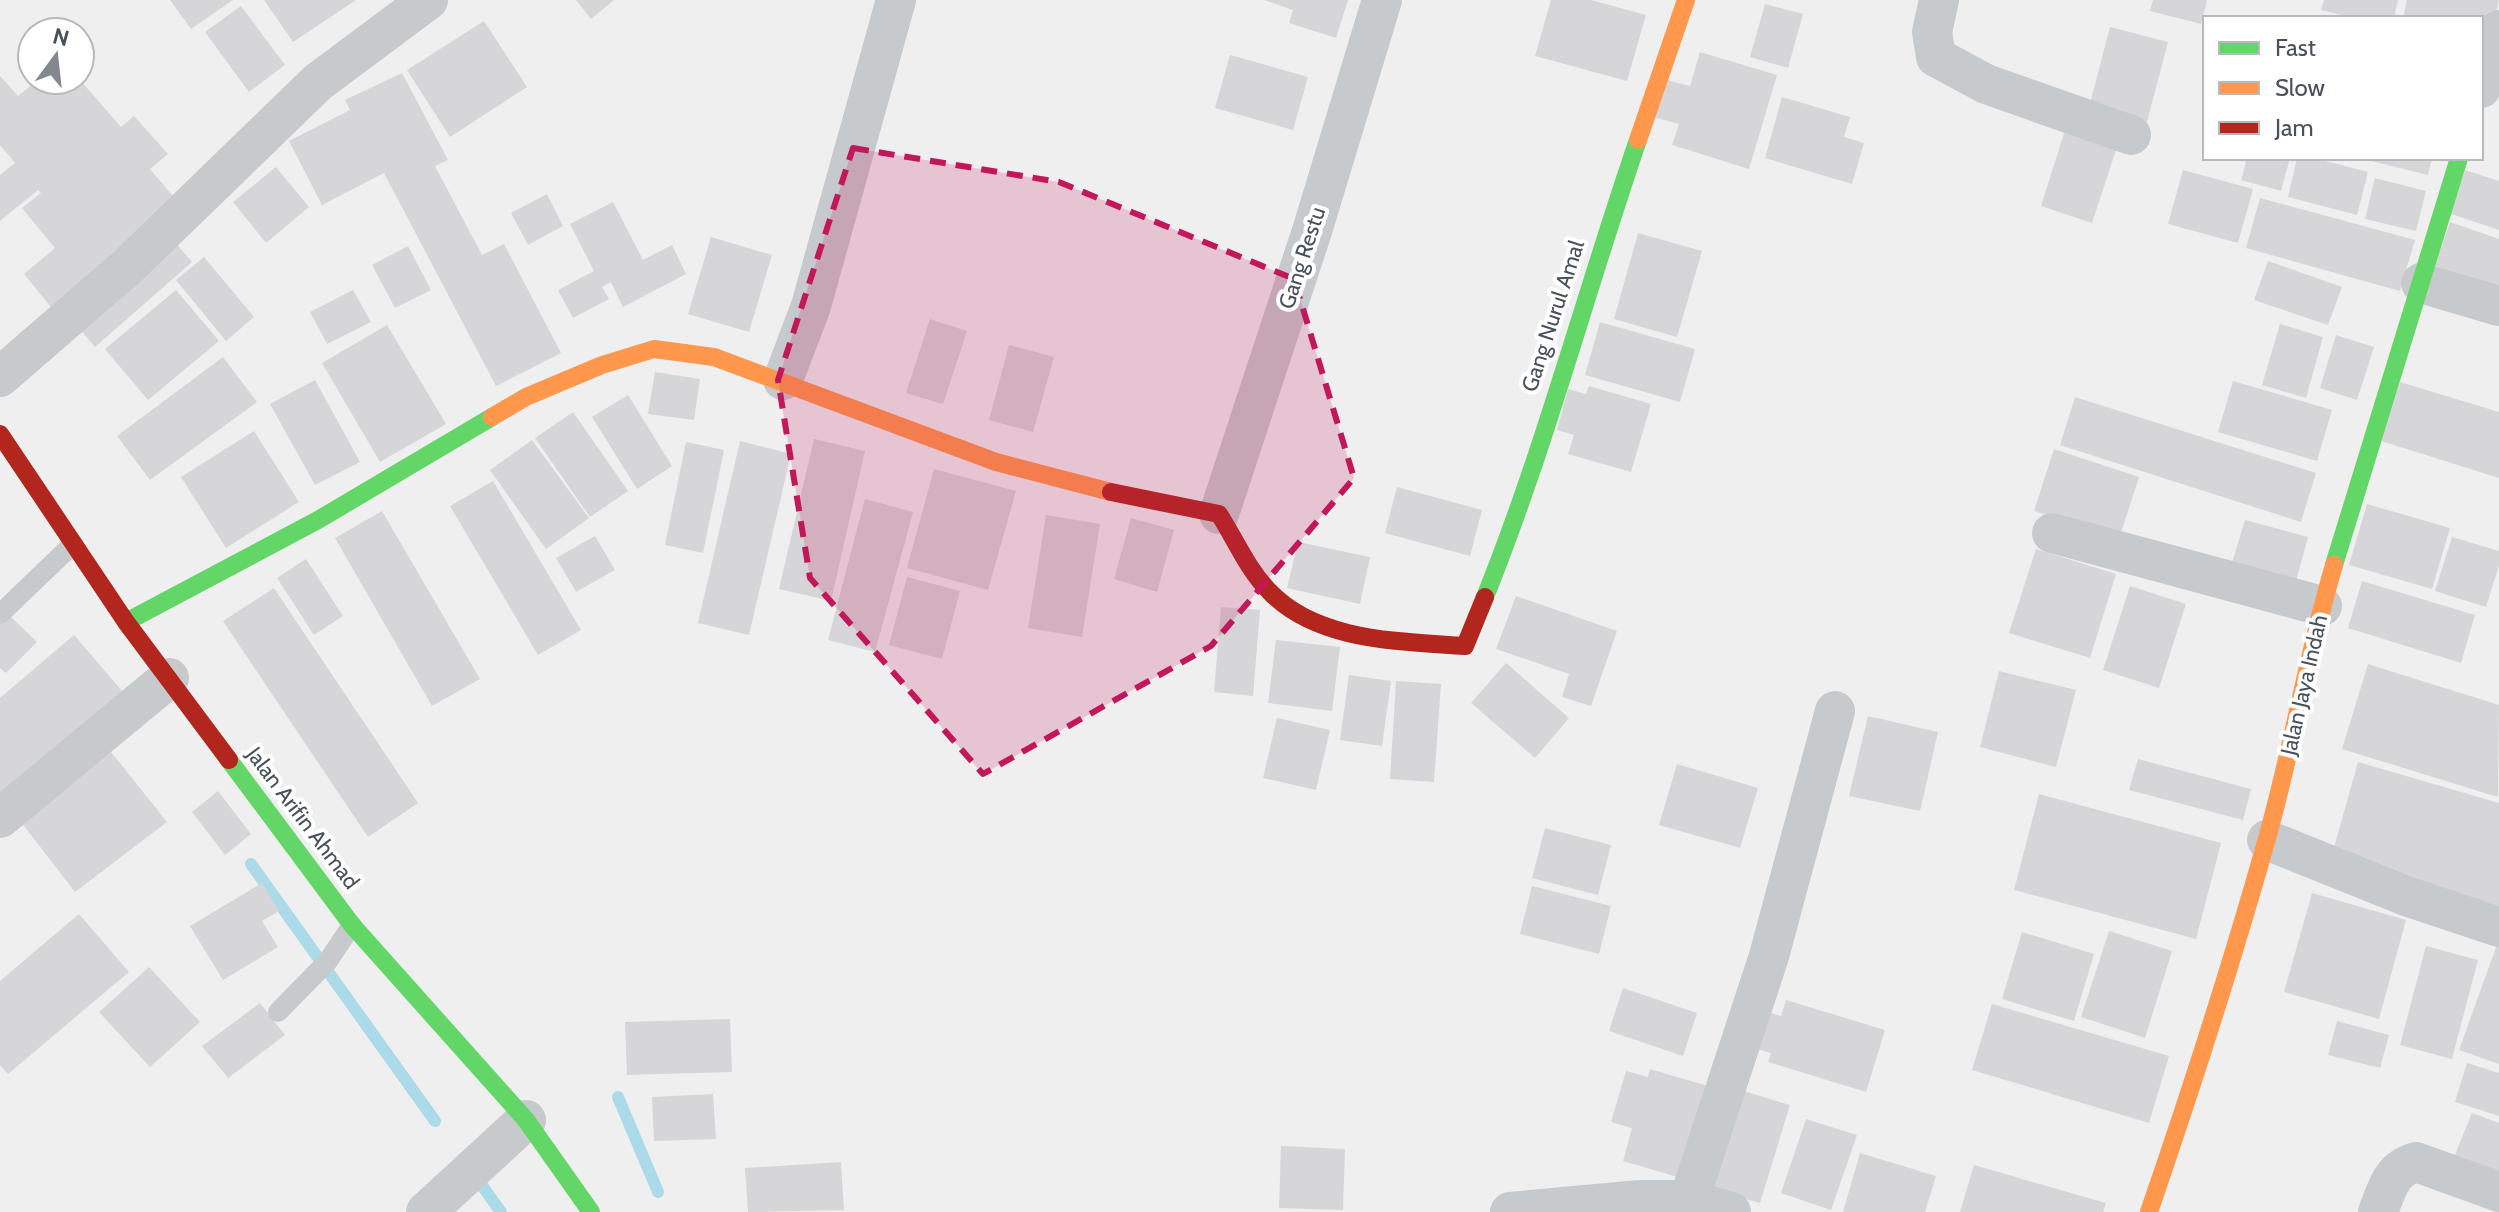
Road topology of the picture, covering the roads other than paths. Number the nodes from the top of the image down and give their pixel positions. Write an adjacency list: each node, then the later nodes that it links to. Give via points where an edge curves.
1 (428, 0): 12 (street, via 318,82 127,267)
2 (896, 0): 13 (street, via 811,306)
3 (1382, 0): 15 (street, Gang Restu)
4 (1686, 0): 15 (street, Gang Nurul Amal, via 1514,524 1465,646 1357,636 1305,618 1269,592)
5 (1939, 0): 8 (street, via 1932,32 1936,57 1986,84)
6 (2499, 30): 7 (street)
7 (2483, 82)
8 (2131, 135)
9 (2458, 160): 10 (street, Jalan Jaya Indah)
10 (2421, 283): 11 (street); 18 (street, Jalan Jaya Indah)
11 (2499, 306)
12 (0, 377)
13 (783, 380): 15 (street, via 996,462 1136,499); 20 (street, via 714,357 654,349 602,365 526,397 318,520)
14 (0, 434): 17 (street, Jalan Arifin Ahmad)
15 (1219, 514)
16 (2052, 533): 18 (street)
17 (73, 544): 19 (lane); 20 (street, Jalan Arifin Ahmad)
18 (2322, 606): 24 (street, Jalan Jaya Indah)
19 (0, 614)
20 (126, 622): 21 (street, Jalan Arifin Ahmad)
21 (169, 678): 23 (street); 25 (street, Jalan Arifin Ahmad)
22 (1835, 711): 30 (street, via 1769,956)
23 (0, 818)
24 (2267, 840): 26 (street); 35 (street, Jalan Jaya Indah)
25 (352, 925): 27 (lane, via 328,961); 28 (street, Jalan Arifin Ahmad)
26 (2499, 927)
27 (278, 1012)
28 (526, 1120): 31 (street, Jalan Arifin Ahmad); 32 (street)
29 (2499, 1192): 36 (street, via 2416,1162 2394,1175)
30 (1689, 1200): 33 (street); 34 (street)
31 (589, 1211)
32 (426, 1212)
33 (1510, 1212)
34 (1731, 1212)
35 (2149, 1212)
36 (2378, 1212)

